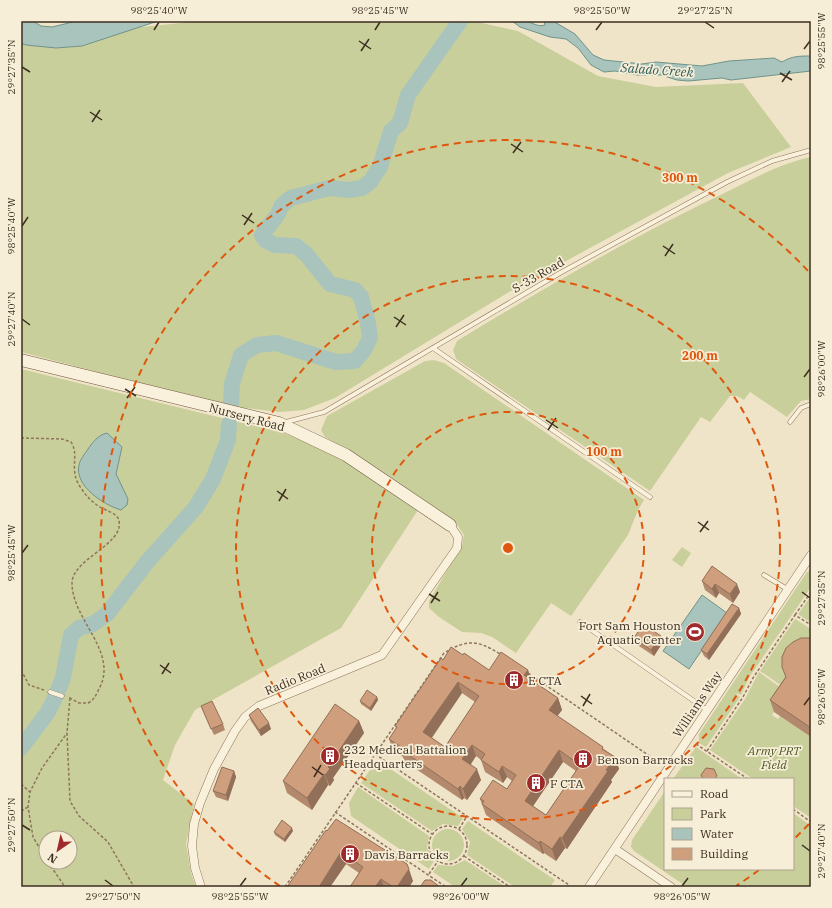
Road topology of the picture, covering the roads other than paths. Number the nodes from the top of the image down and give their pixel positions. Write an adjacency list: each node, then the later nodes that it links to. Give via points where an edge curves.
1 (811, 150): 2 (lane, S-33 Road, via 772,161 727,182 560,273)
2 (433, 348): 6 (lane, S-33 Road, via 324,412); 7 (lane)
3 (21, 360): 6 (street, Nursery Road)
4 (811, 404): 5 (lane, via 801,408)
5 (790, 422)
6 (279, 423): 8 (street, Nursery Road, via 346,454)
7 (650, 497)
8 (450, 525): 17 (street, Radio Road, via 458,537 457,548 382,655 259,706 245,717 214,769 194,824 192,846)
9 (811, 555): 11 (street, Williams Way)
10 (764, 575): 11 (lane)
11 (788, 589): 15 (street, Williams Way)
12 (580, 622): 15 (lane)
13 (50, 692): 14 (lane)
14 (62, 696)
15 (707, 710): 16 (street, Williams Way)
16 (615, 850): 18 (street, Williams Way); 19 (street)
17 (201, 887)
18 (589, 887)
19 (671, 887)

